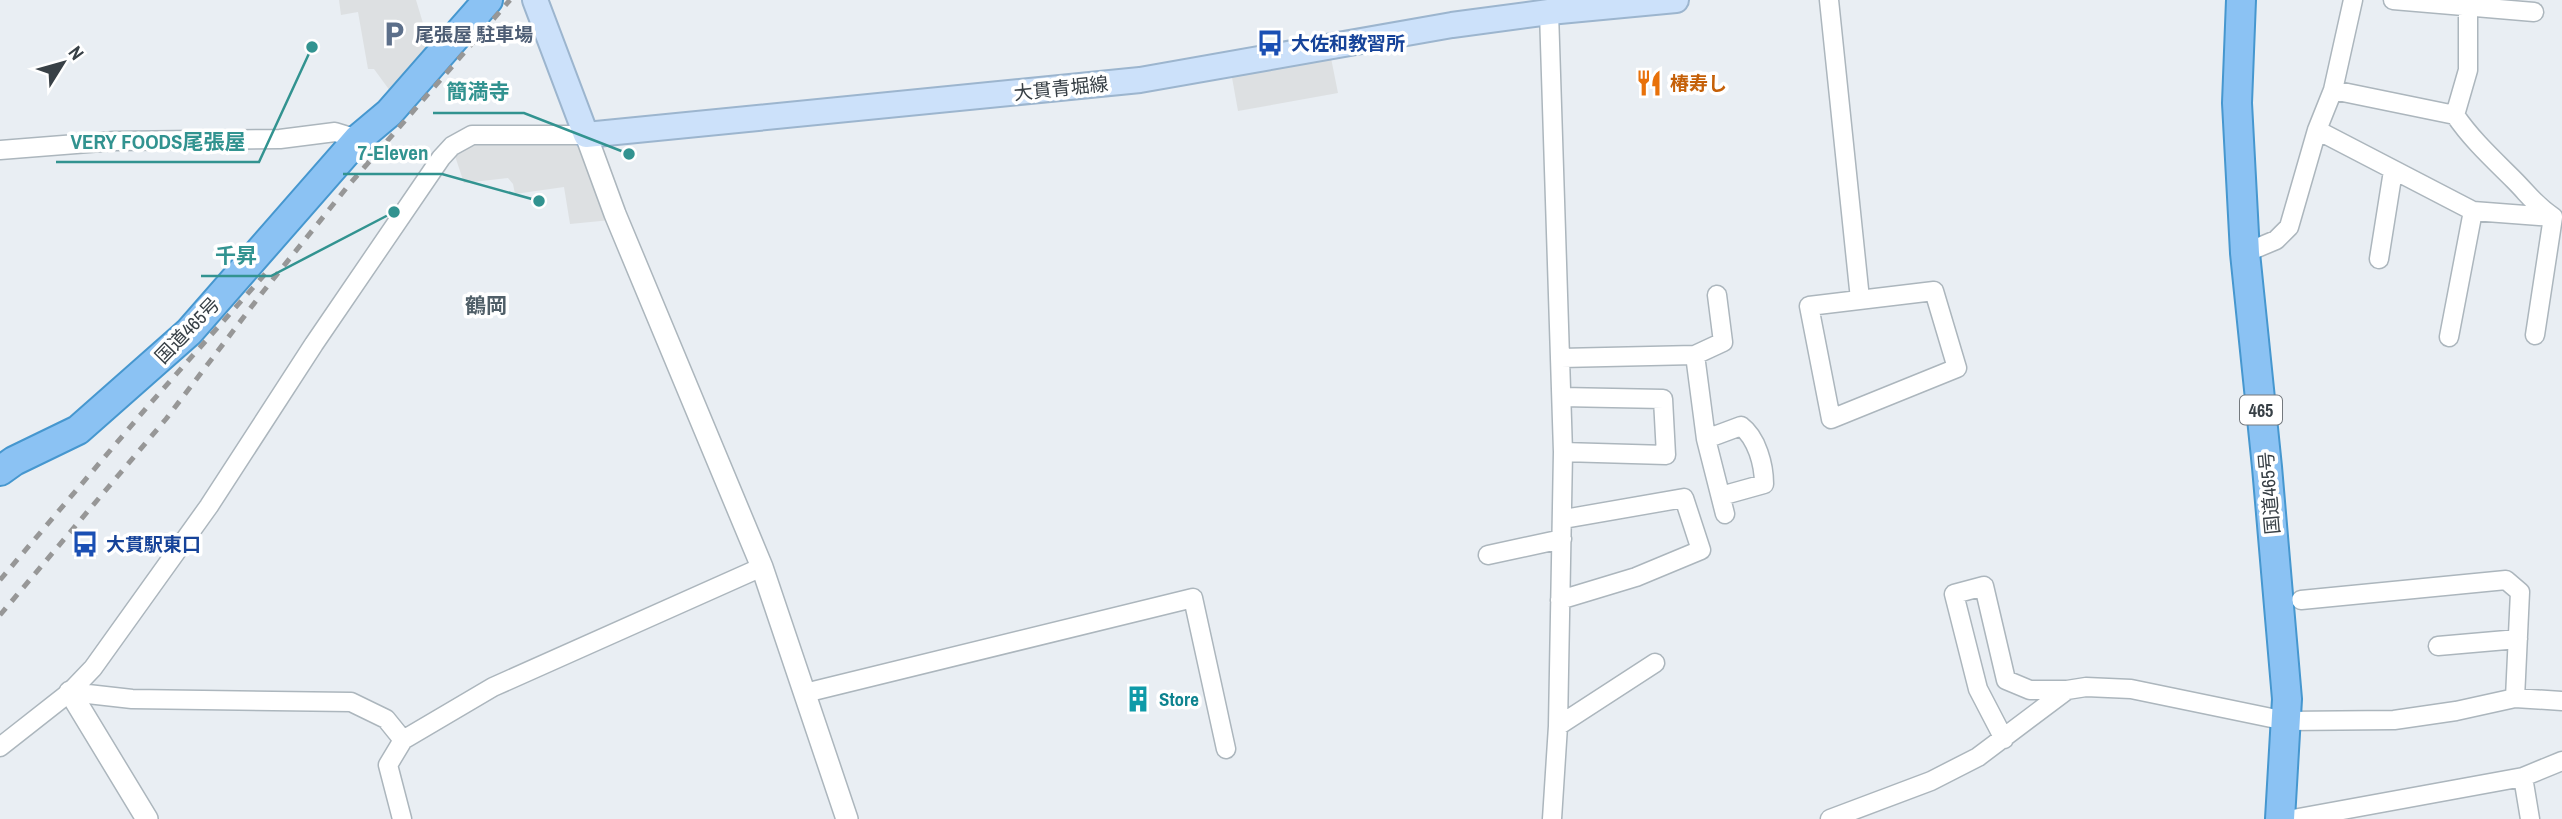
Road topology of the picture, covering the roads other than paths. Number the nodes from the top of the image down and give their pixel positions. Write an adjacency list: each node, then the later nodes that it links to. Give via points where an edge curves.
1 (488, 0): 15 (highway, 国道465号, via 389,113)
2 (535, 0): 14 (main road)
3 (1676, 0): 8 (main road, 大貫青堀線)
4 (1829, 0): 23 (street)
5 (2241, 0): 20 (highway, 国道465号 / 465, via 2237,103)
6 (2353, 0): 11 (street)
7 (2393, 0): 9 (street)
8 (1556, 8): 14 (main road, 大貫青堀線, via 1140,80); 27 (street)
9 (2468, 8): 10 (street); 12 (street, via 2468,70)
10 (2535, 12)
11 (2333, 90): 12 (street); 13 (street)
12 (2455, 115): 19 (street, via 2535,204)
13 (2317, 130): 17 (street); 20 (street, via 2289,227 2276,240)
14 (586, 135): 37 (street); 44 (street, via 472,135 452,146 314,344 209,506 93,668)
15 (358, 139): 16 (street, via 335,132 280,139 114,141); 31 (highway, 国道465号, via 189,332 78,430)
16 (0, 150)
17 (2393, 171): 18 (street); 21 (street)
18 (2473, 211): 19 (street); 25 (street)
19 (2558, 217): 24 (street)
20 (2245, 253): 48 (highway, 国道465号 / 465, via 2269,481)
21 (2379, 259)
22 (1717, 295): 26 (street, via 1723,342)
23 (1860, 299): 23 (street, via 1809,306 1832,419 1957,368 1934,291)
24 (2535, 335)
25 (2449, 337)
26 (1695, 355): 27 (street); 29 (street)
27 (1561, 358): 28 (street)
28 (1562, 397): 30 (street); 30 (street, via 1663,399 1666,455)
29 (1706, 439): 32 (street); 32 (street, via 1741,426 1749,432 1764,469 1764,484)
30 (1563, 452): 34 (street)
31 (0, 471)
32 (1721, 496): 33 (street)
33 (1725, 514)
34 (1564, 519): 35 (street); 38 (street, via 1684,498 1701,550 1636,577)
35 (1562, 539): 36 (street); 38 (street)
36 (1488, 555)
37 (761, 567): 45 (street); 51 (street, via 493,687)
38 (1560, 600): 49 (street)
39 (2301, 600): 40 (street, via 2506,580 2520,592)
40 (2518, 639): 41 (street); 46 (street)
41 (2438, 646)
42 (1655, 663): 49 (street)
43 (2067, 690): 48 (street, via 2131,689); 50 (street); 50 (street, via 2030,690 2006,680 1984,586 1954,594 1978,688)
44 (70, 692): 51 (street, via 132,699 351,702 386,719); 52 (street); 56 (street)
45 (805, 693): 53 (street, via 1193,598); 58 (street)
46 (2515, 698): 47 (street); 48 (street, via 2394,720)
47 (2562, 701)
48 (2286, 721): 61 (highway, 国道465号 / 465)
49 (1558, 726): 59 (street)
50 (2004, 738): 60 (street, via 1931,781)
51 (403, 740): 57 (street, via 388,765)
52 (0, 747)
53 (1226, 749)
54 (2562, 761): 55 (street)
55 (2523, 777): 62 (street); 63 (street)
56 (148, 819)
57 (402, 819)
58 (847, 819)
59 (1552, 819)
60 (1830, 819)
61 (2280, 819)
62 (2293, 819)
63 (2530, 819)

